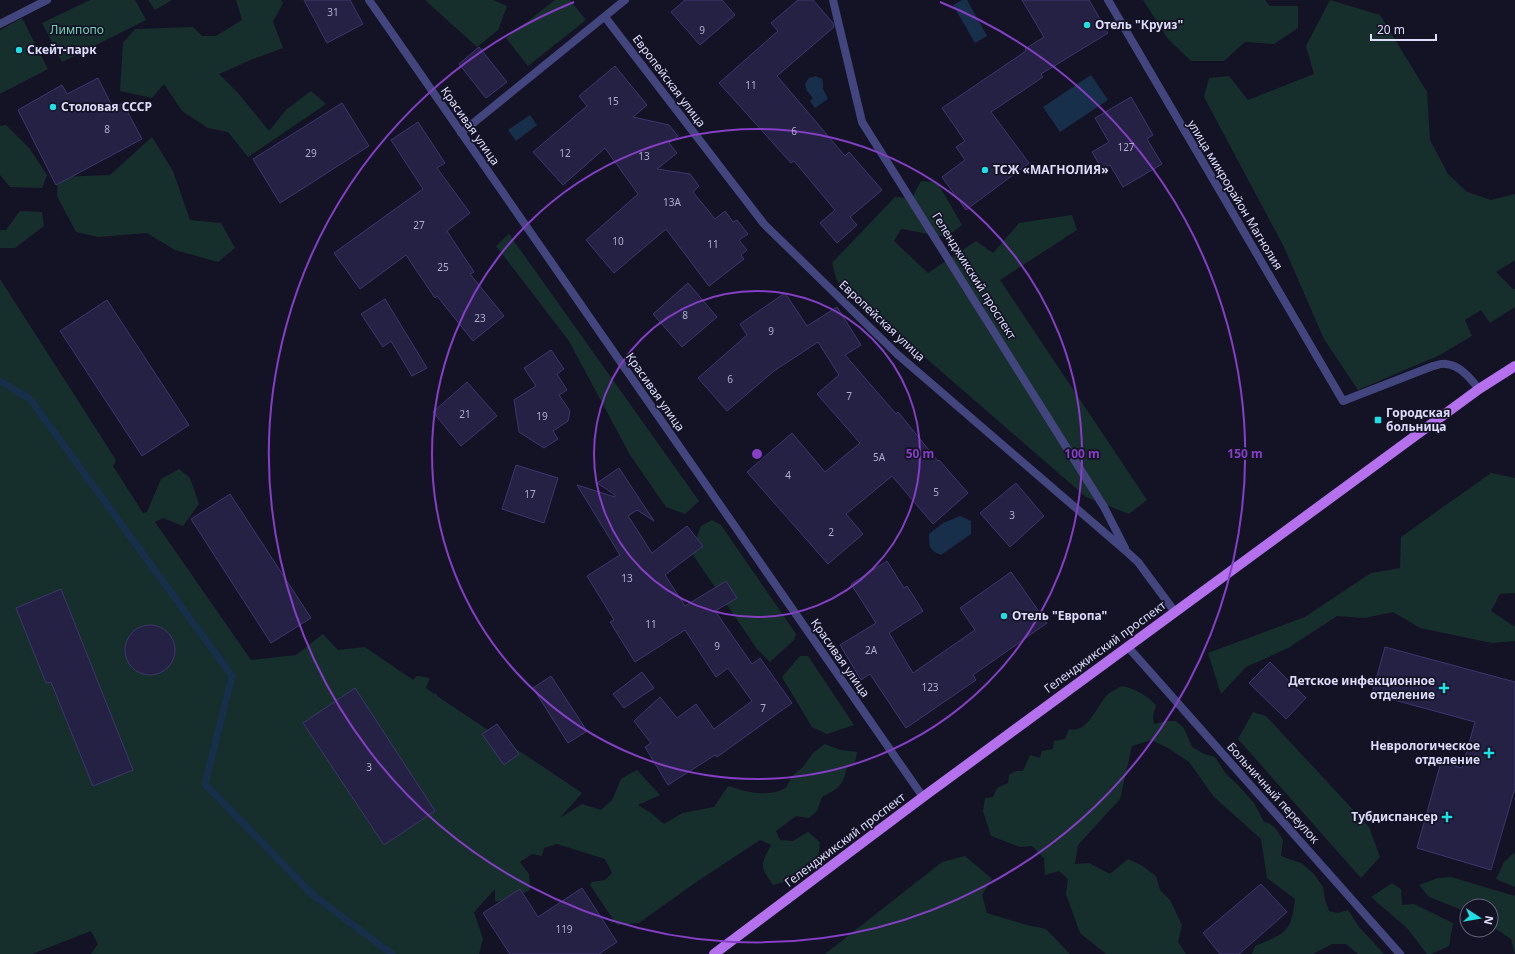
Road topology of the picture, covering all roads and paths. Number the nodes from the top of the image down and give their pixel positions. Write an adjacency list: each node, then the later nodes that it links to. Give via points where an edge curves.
1 (47, 0): 7 (street)
2 (369, 0): 8 (street, Красивая улица)
3 (626, 0): 6 (street)
4 (833, 0): 11 (street, Геленджикский проспект, via 862,122 1104,507)
5 (1108, 0): 10 (street, улица микрорайон Магнолия, via 1343,401 1433,366 1446,364 1455,366)
6 (605, 17): 8 (street); 11 (street, Европейская улица, via 764,224 897,354)
7 (0, 24)
8 (461, 133): 14 (street, Красивая улица)
9 (1515, 366): 10 (main road, Геленджикский проспект)
10 (1479, 389): 12 (main road, Геленджикский проспект)
11 (1128, 552): 12 (street, Европейская улица)
12 (1175, 612): 13 (main road, Геленджикский проспект)
13 (1128, 647): 14 (main road, Геленджикский проспект); 16 (street, Больничный переулок)
14 (923, 797): 15 (main road, Геленджикский проспект)
15 (714, 954)
16 (1400, 954)

